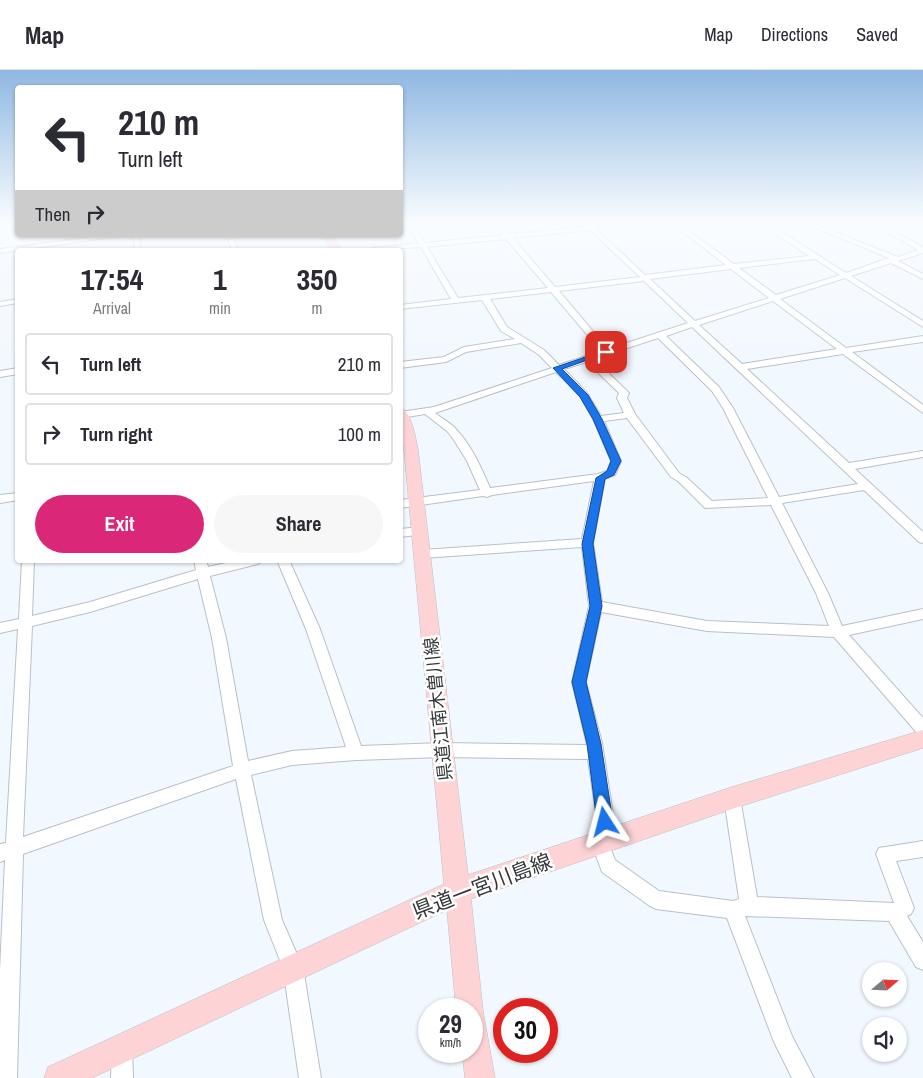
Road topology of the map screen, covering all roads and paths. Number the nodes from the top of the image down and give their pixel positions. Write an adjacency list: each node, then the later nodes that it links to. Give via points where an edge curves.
1 (437, 269): 15 (street)
2 (536, 269): 12 (street)
3 (635, 269): 10 (street)
4 (710, 269): 10 (street)
5 (736, 269): 14 (street)
6 (835, 269): 9 (street)
7 (864, 269): 9 (street)
8 (909, 269): 11 (street)
9 (845, 275): 14 (street); 20 (street)
10 (645, 278): 12 (street); 19 (street)
11 (923, 278)
12 (553, 290): 13 (street); 25 (street)
13 (485, 298): 15 (street); 23 (street, via 504,329)
14 (774, 299): 19 (street); 24 (street)
15 (456, 301): 18 (street)
16 (15, 302): 17 (street)
17 (0, 304)
18 (403, 307)
19 (694, 324): 21 (street); 28 (street)
20 (923, 325)
21 (660, 335): 25 (street); 45 (street, via 716,389)
22 (923, 339): 24 (street)
23 (521, 341): 27 (street); 29 (street, via 541,352)
24 (844, 351): 28 (street); 32 (street)
25 (606, 352): 26 (street)
26 (588, 358): 29 (street); 35 (street, via 624,393 622,398)
27 (403, 365)
28 (739, 366): 39 (street)
29 (557, 368): 33 (street); 37 (street, via 584,395)
30 (15, 372): 31 (street)
31 (0, 374)
32 (923, 410)
33 (427, 411): 34 (street); 42 (street, via 451,429 478,470)
34 (403, 413)
35 (630, 414): 37 (street); 45 (street, via 675,476 709,505)
36 (403, 419): 46 (main road, 県道江南木曽川線, via 409,436)
37 (598, 419): 40 (street, via 616,461 611,473)
38 (923, 454): 39 (street)
39 (847, 467): 41 (street)
40 (600, 478): 42 (street); 49 (street)
41 (866, 486): 45 (street); 48 (street)
42 (487, 494): 46 (street)
43 (15, 496): 44 (street)
44 (0, 499)
45 (774, 501): 59 (street, via 822,593)
46 (408, 504): 47 (main road, 県道江南木曽川線)
47 (410, 532): 50 (main road, 県道江南木曽川線)
48 (923, 540)
49 (587, 544): 50 (street); 55 (street)
50 (422, 554): 62 (main road, 県道江南木曽川線)
51 (28, 563): 57 (street)
52 (230, 563): 54 (street)
53 (285, 563): 64 (street, via 313,629)
54 (201, 566): 57 (street, via 90,607); 65 (street, via 219,638)
55 (596, 606): 59 (street, via 707,626); 63 (street, via 579,682)
56 (923, 614): 59 (street)
57 (26, 621): 58 (street); 69 (street)
58 (0, 628)
59 (838, 632): 60 (street)
60 (923, 729)
61 (923, 739): 66 (main road, 県道一宮川島線)
62 (442, 750): 63 (street); 64 (street); 70 (main road, 県道江南木曽川線)
63 (594, 752): 67 (street)
64 (356, 753): 65 (street, via 292,758)
65 (242, 770): 69 (street); 74 (street, via 274,920)
66 (732, 798): 67 (main road, 県道一宮川島線); 71 (street)
67 (604, 841): 70 (main road, 県道一宮川島線); 71 (street, via 608,866 656,900)
68 (923, 849): 72 (street, via 885,854 905,908)
69 (7, 851): 78 (street)
70 (458, 891): 74 (main road, 県道一宮川島線); 75 (main road, 県道江南木曽川線)
71 (741, 908): 72 (street); 83 (street, via 784,1042)
72 (894, 912): 73 (street)
73 (923, 960)
74 (293, 968): 76 (main road, 県道一宮川島線); 81 (street)
75 (469, 998)
76 (122, 1048): 79 (main road, 県道一宮川島線); 80 (street)
77 (478, 1063): 82 (main road)
78 (6, 1078)
79 (59, 1078)
80 (122, 1078)
81 (310, 1078)
82 (480, 1078)
83 (803, 1078)

